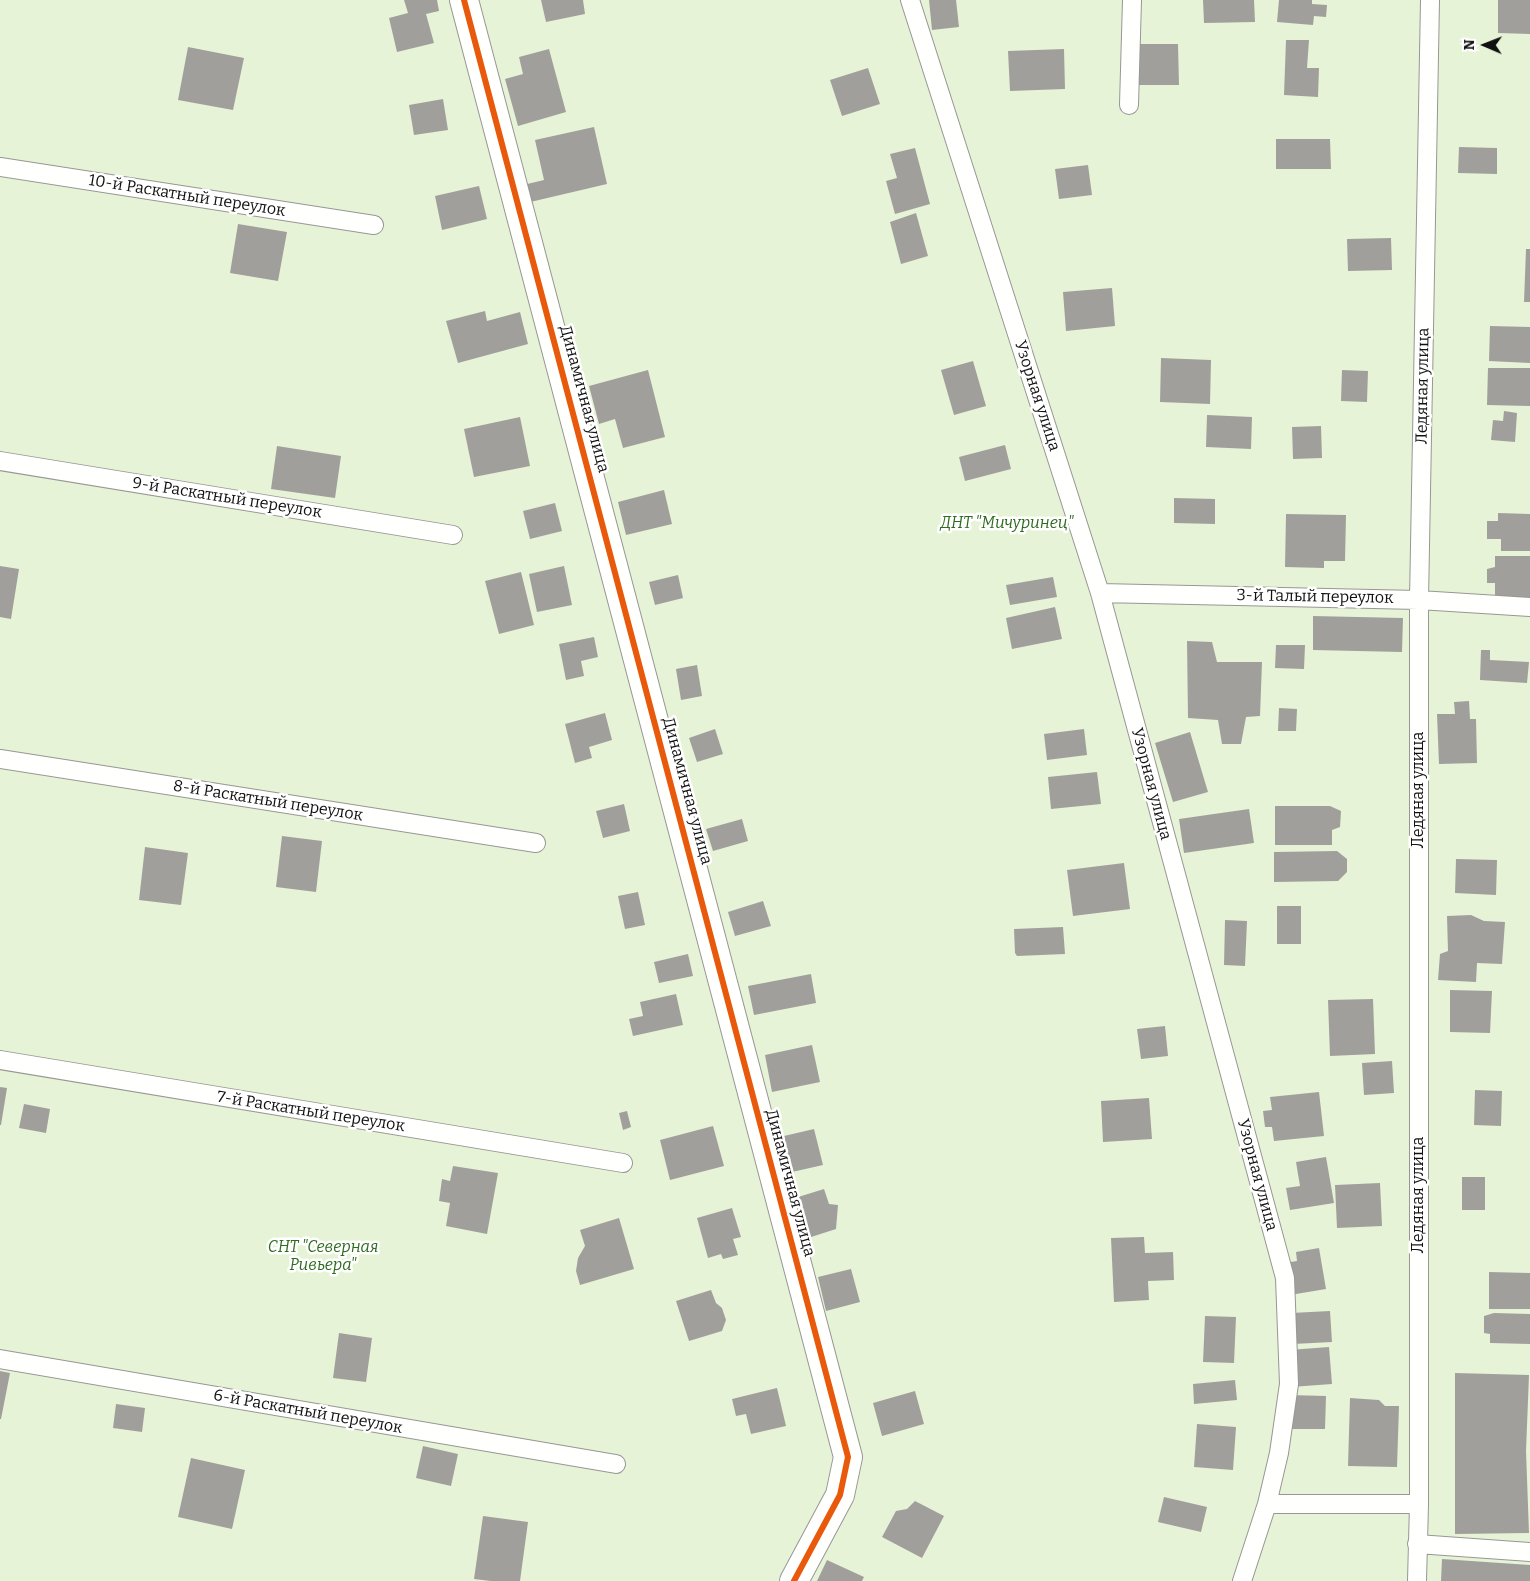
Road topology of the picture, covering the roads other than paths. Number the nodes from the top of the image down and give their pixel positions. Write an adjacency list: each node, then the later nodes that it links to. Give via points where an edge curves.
1 (464, 0): 23 (street, Динамичная улица, via 848,1457 840,1494)
2 (910, 0): 10 (lane, Узорная улица)
3 (1132, 0): 5 (lane)
4 (1430, 0): 11 (lane, Ледяная улица)
5 (1129, 105)
6 (0, 167): 7 (lane, 10-й Раскатный переулок)
7 (374, 225)
8 (0, 461): 9 (lane, 9-й Раскатный переулок)
9 (454, 535)
10 (1100, 593): 11 (lane, 3-й Талый переулок); 19 (lane, Узорная улица, via 1285,1278 1289,1384 1279,1453)
11 (1419, 600): 12 (lane, 3-й Талый переулок); 20 (lane, Ледяная улица)
12 (1530, 607)
13 (0, 759): 14 (lane, 8-й Раскатный переулок)
14 (536, 843)
15 (0, 1060): 16 (lane, 7-й Раскатный переулок)
16 (623, 1163)
17 (0, 1359): 18 (lane, 6-й Раскатный переулок)
18 (616, 1464)
19 (1267, 1504): 20 (lane); 24 (lane, Узорная улица)
20 (1419, 1504): 21 (lane, Ледяная улица)
21 (1417, 1544): 22 (lane); 25 (lane, Ледяная улица)
22 (1530, 1552)
23 (794, 1581)
24 (1242, 1581)
25 (1417, 1581)

